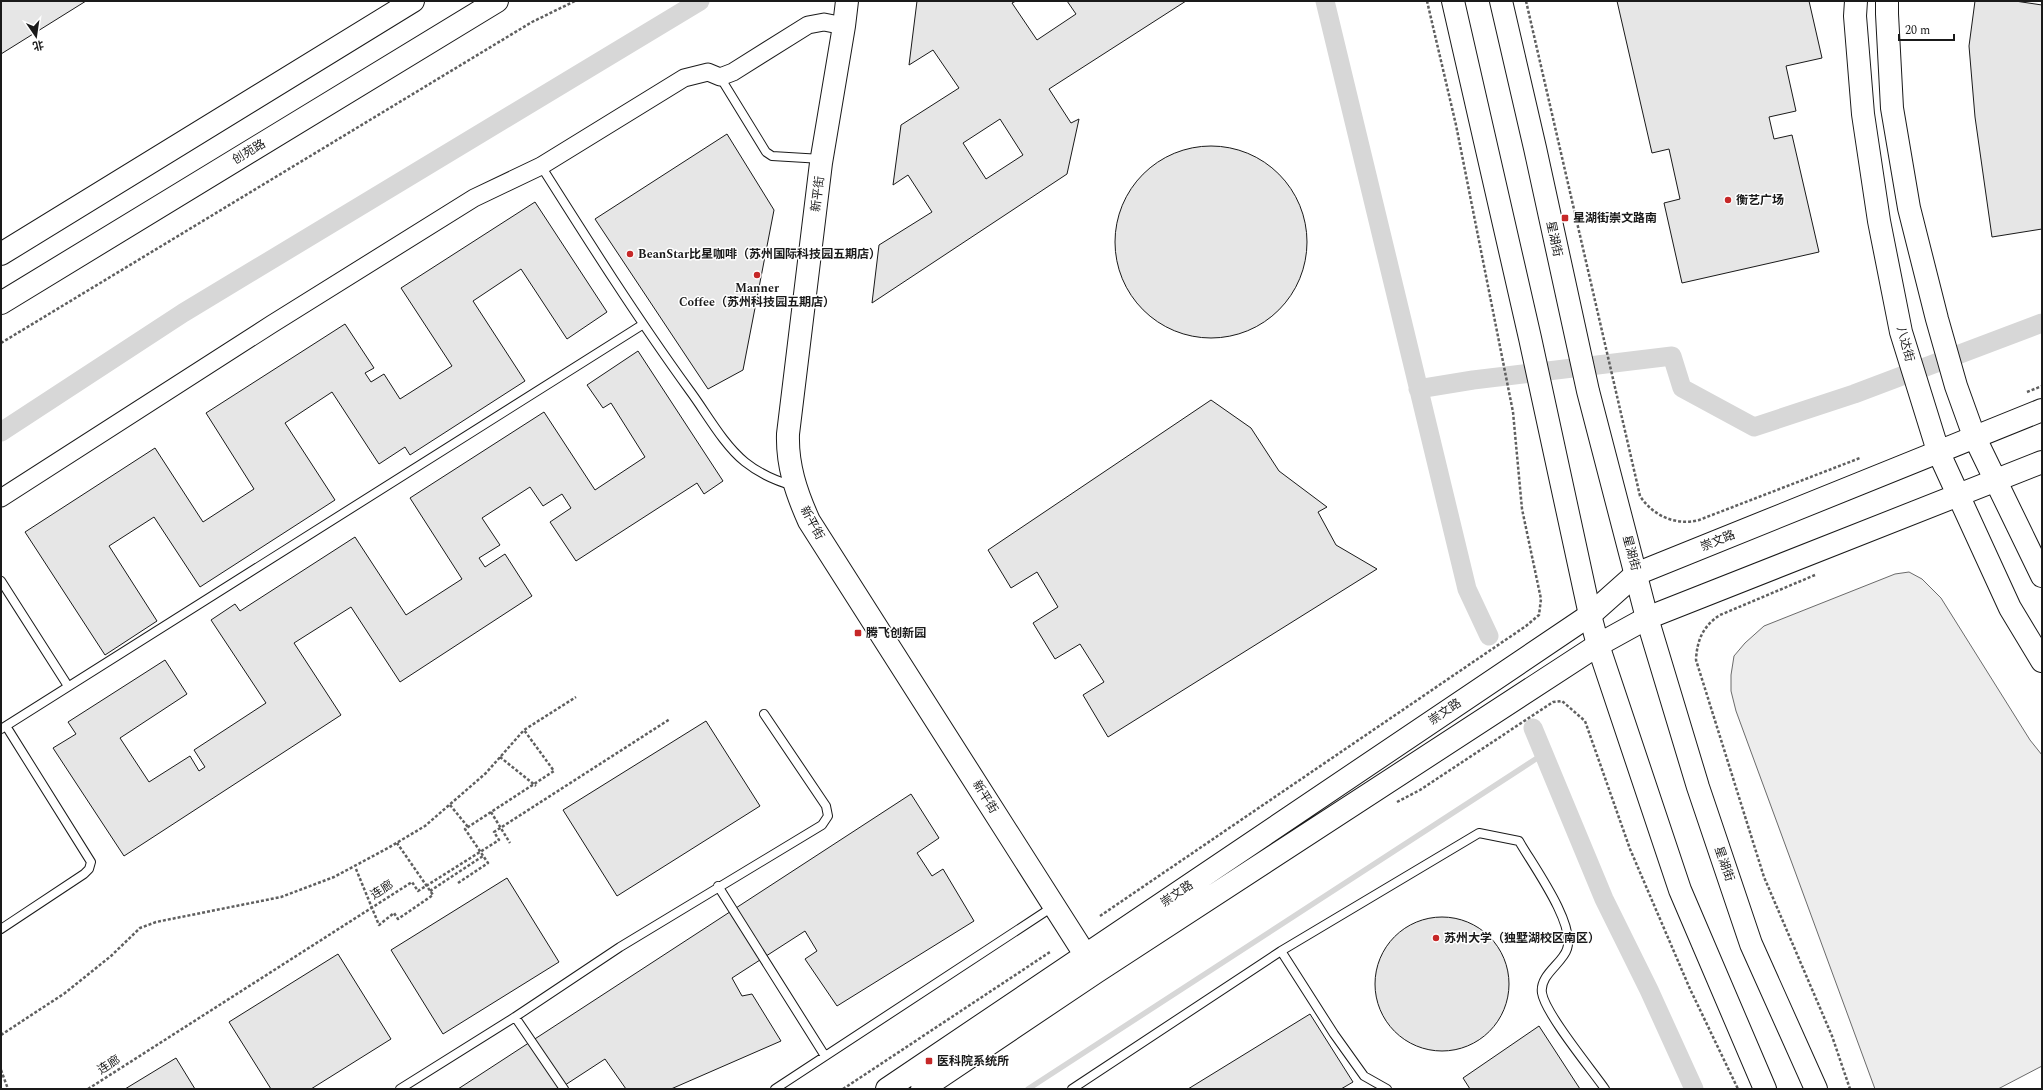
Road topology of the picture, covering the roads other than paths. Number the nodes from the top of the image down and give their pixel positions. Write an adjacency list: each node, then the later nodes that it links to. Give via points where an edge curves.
1 (413, 1): 12 (main road)
2 (497, 1): 13 (main road, 创苑路)
3 (847, 1): 8 (main road, 新平街)
4 (1453, 1): 26 (main road)
5 (1501, 1): 23 (main road, 星湖街, via 1588,391)
6 (1856, 1): 17 (main road, 八达街, via 1863,114 1879,221 1901,332)
7 (1888, 1): 16 (main road, via 1886,14 1892,108 1909,208 1956,386)
8 (844, 26): 9 (street, via 824,22 808,25 733,72); 10 (main road, 新平街)
9 (720, 77): 10 (lane, via 766,152 772,156); 11 (street, via 708,72 684,78)
10 (822, 159): 20 (main road, 新平街, via 788,434 788,453)
11 (541, 166): 14 (lane); 22 (street, via 474,198)
12 (1, 254)
13 (1, 303)
14 (642, 325): 20 (lane, via 744,461 776,481); 30 (lane)
15 (2042, 410): 16 (main road, 崇文路)
16 (1974, 436): 17 (main road, 崇文路); 19 (main road)
17 (1938, 451): 21 (main road, 八达街); 23 (main road, 崇文路)
18 (2042, 462): 19 (main road, 崇文路)
19 (1994, 480): 21 (main road, 崇文路); 24 (main road)
20 (795, 486): 34 (main road, 新平街, via 809,521)
21 (1959, 495): 27 (main road, 崇文路); 29 (main road, 八达街, via 2010,608)
22 (1, 498)
23 (1636, 574): 26 (main road, 崇文路); 27 (main road, 星湖街)
24 (2042, 576)
25 (1, 581): 30 (lane)
26 (1590, 615): 28 (main road); 37 (main road, 崇文路, via 1452,708)
27 (1648, 618): 28 (main road, 崇文路); 49 (main road, 星湖街, via 1698,786 1751,944)
28 (1598, 645): 37 (main road, 崇文路, via 1464,732); 48 (main road, via 1680,890)
29 (2042, 661)
30 (68, 686): 32 (lane)
31 (764, 714): 33 (lane, via 826,806 828,816 822,825 809,834)
32 (4, 727): 35 (lane, via 91,862 84,874)
33 (718, 886): 38 (lane, via 620,947); 39 (lane)
34 (1054, 906): 37 (main road, 新平街); 39 (lane)
35 (1, 929)
36 (1281, 951): 45 (lane); 46 (lane, via 1364,1076); 47 (lane, via 1479,833 1519,841 1562,914 1569,934 1567,950 1547,975 1542,992 1548,1008)
37 (1091, 964): 43 (main road, 崇文路); 44 (main road, 崇文路)
38 (516, 1017): 40 (lane); 41 (lane)
39 (825, 1056): 42 (lane)
40 (400, 1089)
41 (564, 1089)
42 (775, 1089)
43 (887, 1089)
44 (922, 1089)
45 (1072, 1089)
46 (1387, 1089)
47 (1604, 1089)
48 (1765, 1089)
49 (1816, 1089)

